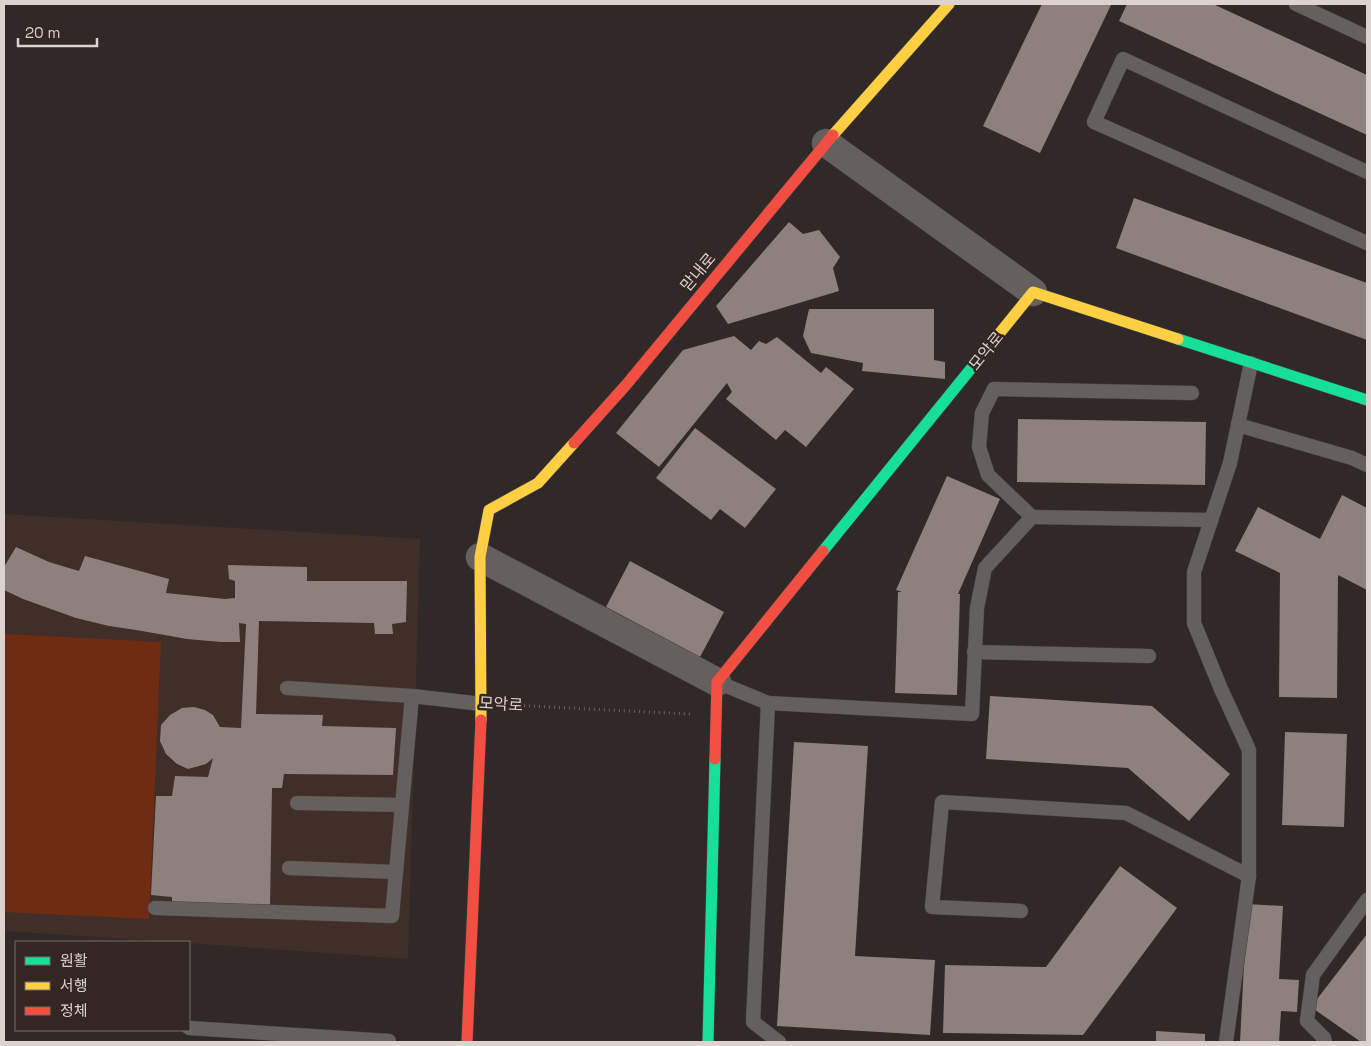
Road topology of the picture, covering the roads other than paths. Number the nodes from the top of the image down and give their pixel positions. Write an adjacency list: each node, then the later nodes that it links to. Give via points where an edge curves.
1 (949, 4): 4 (street, 맏내로)
2 (1296, 4): 3 (lane)
3 (1367, 37)
4 (826, 143): 7 (street); 15 (street, 맏내로, via 626,385 538,483 490,510)
5 (1367, 172): 6 (lane, via 1122,59 1094,122)
6 (1367, 243)
7 (1033, 292): 8 (street); 18 (street, 모악로)
8 (1250, 363): 10 (street); 11 (lane)
9 (1192, 393): 13 (lane, via 994,389 982,413 980,447 988,475)
10 (1367, 400)
11 (1238, 425): 12 (lane); 14 (lane, via 1230,463)
12 (1367, 465)
13 (1032, 518): 14 (lane); 16 (lane, via 985,568 977,608)
14 (1211, 520): 27 (lane, via 1194,572 1194,624 1249,750)
15 (480, 557): 18 (street); 22 (street, 맏내로)
16 (974, 652): 17 (lane); 21 (lane, via 972,714)
17 (1149, 656)
18 (717, 682): 21 (lane); 34 (street)
19 (287, 688): 20 (lane, 모악로)
20 (412, 696): 22 (lane, 모악로); 24 (lane)
21 (768, 703): 35 (lane, via 753,1022)
22 (482, 704): 33 (street, 맏내로)
23 (297, 802): 24 (lane)
24 (402, 805): 26 (lane)
25 (289, 868): 26 (lane)
26 (396, 872): 29 (lane, via 392,916)
27 (1249, 876): 30 (lane, via 1126,813 942,802 932,907); 36 (lane)
28 (1367, 900): 37 (lane, via 1313,975 1308,1021)
29 (155, 908)
30 (1021, 911)
31 (190, 1028): 32 (lane)
32 (389, 1042)
33 (467, 1042)
34 (708, 1042)
35 (779, 1042)
36 (1226, 1042)
37 (1325, 1042)

